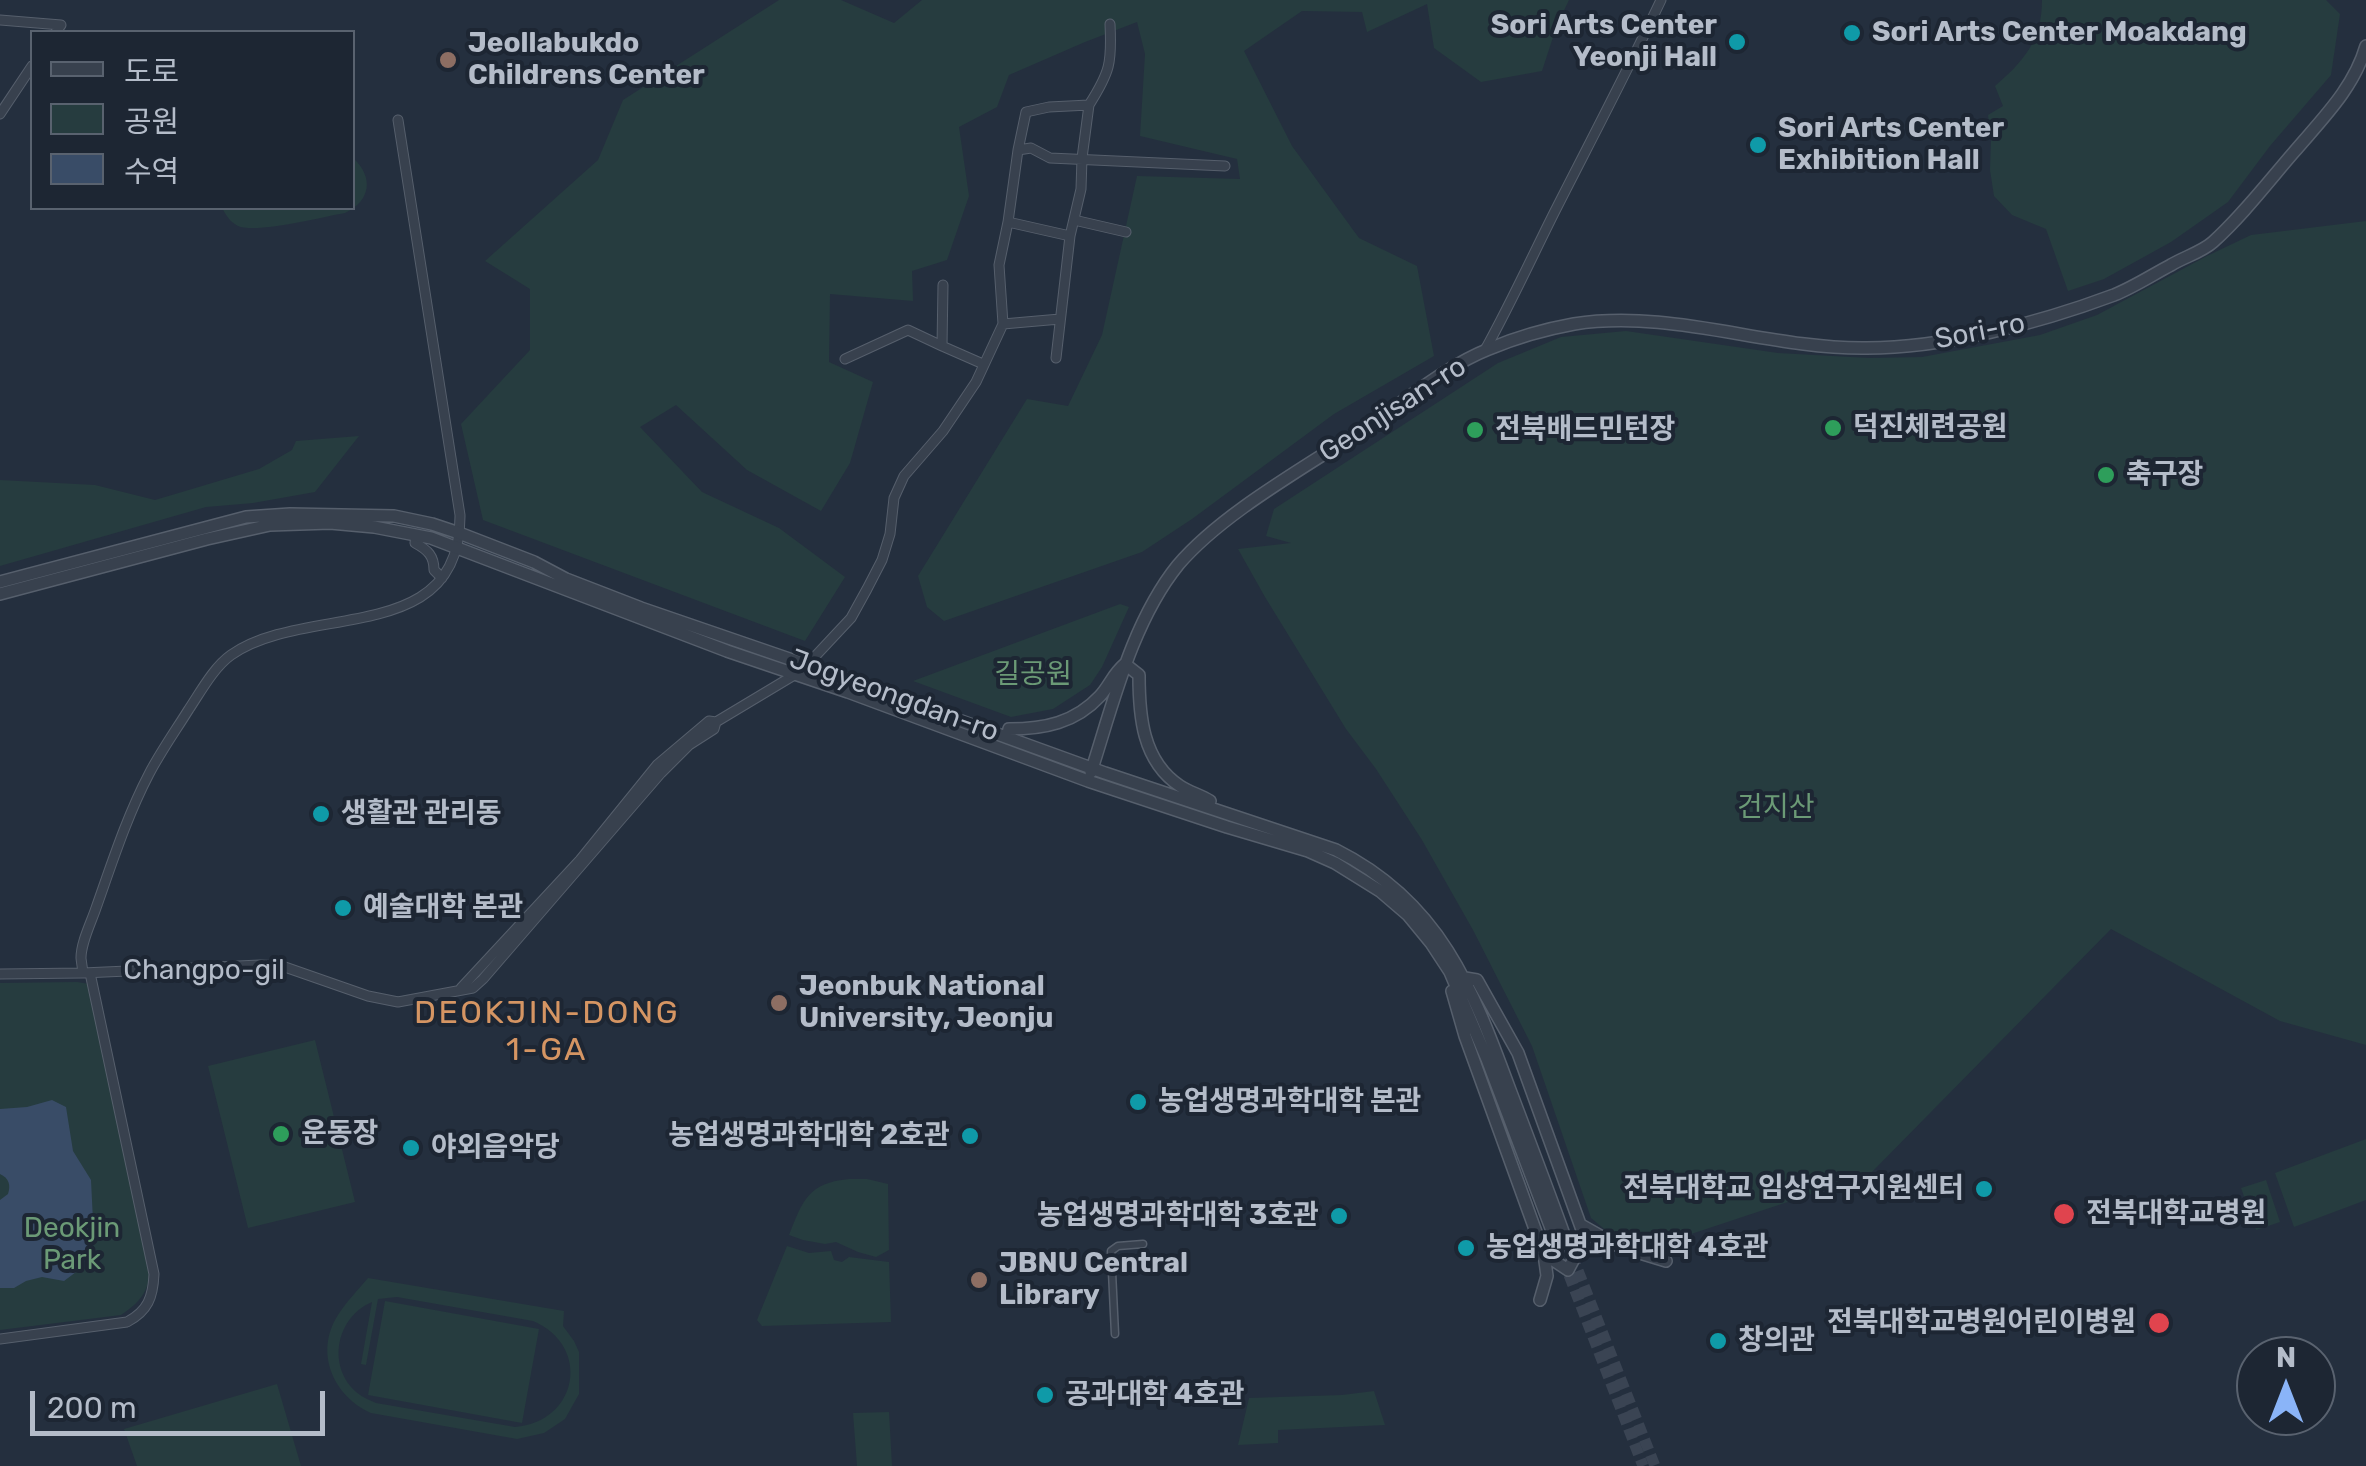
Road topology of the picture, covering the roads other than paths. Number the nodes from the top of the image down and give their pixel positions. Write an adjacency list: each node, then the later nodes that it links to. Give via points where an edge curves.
1 (1661, 0): 21 (street, Geonjisan-ro)
2 (0, 20): 4 (street, via 61,26)
3 (1110, 24): 7 (street, via 1112,56)
4 (58, 30)
5 (2366, 46): 21 (street, Sori-ro, via 2343,94 2211,244 2118,294 2034,322 1904,346 1835,346 1608,320)
6 (30, 69): 8 (street)
7 (1089, 104): 10 (street, via 1026,112); 11 (street)
8 (0, 114)
9 (398, 120): 25 (street)
10 (1018, 150): 11 (street); 14 (street)
11 (1082, 158): 12 (street); 13 (street)
12 (1225, 166)
13 (1074, 220): 15 (street); 16 (street)
14 (1008, 222): 16 (street); 19 (street, via 999,266)
15 (1126, 232)
16 (1070, 236): 18 (street)
17 (944, 285): 20 (street)
18 (1060, 319): 19 (street); 22 (street)
19 (1002, 324): 24 (street, Changpo-gil)
20 (942, 346): 23 (street, via 908,330); 24 (street)
21 (1485, 350): 31 (street, Geonjisan-ro, via 1208,536 1165,584)
22 (1056, 358)
23 (845, 359)
24 (983, 364): 32 (street, Changpo-gil, via 943,431 904,476 882,560 851,618)
25 (459, 533): 27 (street); 29 (street, Jogyeongdan-ro, via 394,516 246,517); 32 (street, Jogyeongdan-ro, via 641,608)
26 (416, 535): 27 (street, Jogyeongdan-ro); 28 (street); 30 (street, Jogyeongdan-ro, via 330,523 270,525)
27 (457, 550): 28 (street); 33 (street, Jogyeongdan-ro)
28 (442, 578): 37 (street, via 419,599 387,612 254,642 228,657 150,773 128,819 80,955)
29 (0, 582)
30 (0, 594)
31 (1125, 664): 34 (street, via 1085,710 1054,726 1009,729); 35 (street, Geonjisan-ro); 36 (street, via 1139,674 1146,744 1165,772)
32 (807, 665): 33 (street, Changpo-gil); 34 (street, Jogyeongdan-ro)
33 (796, 674): 35 (street, Jogyeongdan-ro); 37 (street, Changpo-gil, via 716,722 661,772 472,988 398,1002 282,966)
34 (1006, 737): 35 (street, Jogyeongdan-ro)
35 (1090, 774): 36 (street, Jogyeongdan-ro); 39 (street, Jogyeongdan-ro, via 1335,862 1408,915)
36 (1230, 813): 39 (street, Jogyeongdan-ro, via 1336,850 1384,879 1437,932)
37 (86, 973): 38 (street, Changpo-gil); 47 (street, via 154,1292 127,1322)
38 (0, 974)
39 (1459, 978): 40 (street, via 1478,980 1518,1053); 41 (street, Jogyeongdan-ro); 43 (street, via 1450,984 1464,1036)
40 (1581, 1225): 43 (street, via 1585,1238 1568,1270); 44 (street, via 1620,1247)
41 (1562, 1242)
42 (1143, 1244): 46 (street, via 1111,1251)
43 (1544, 1254): 45 (street)
44 (1666, 1261)
45 (1540, 1300)
46 (1115, 1334)
47 (0, 1340)

